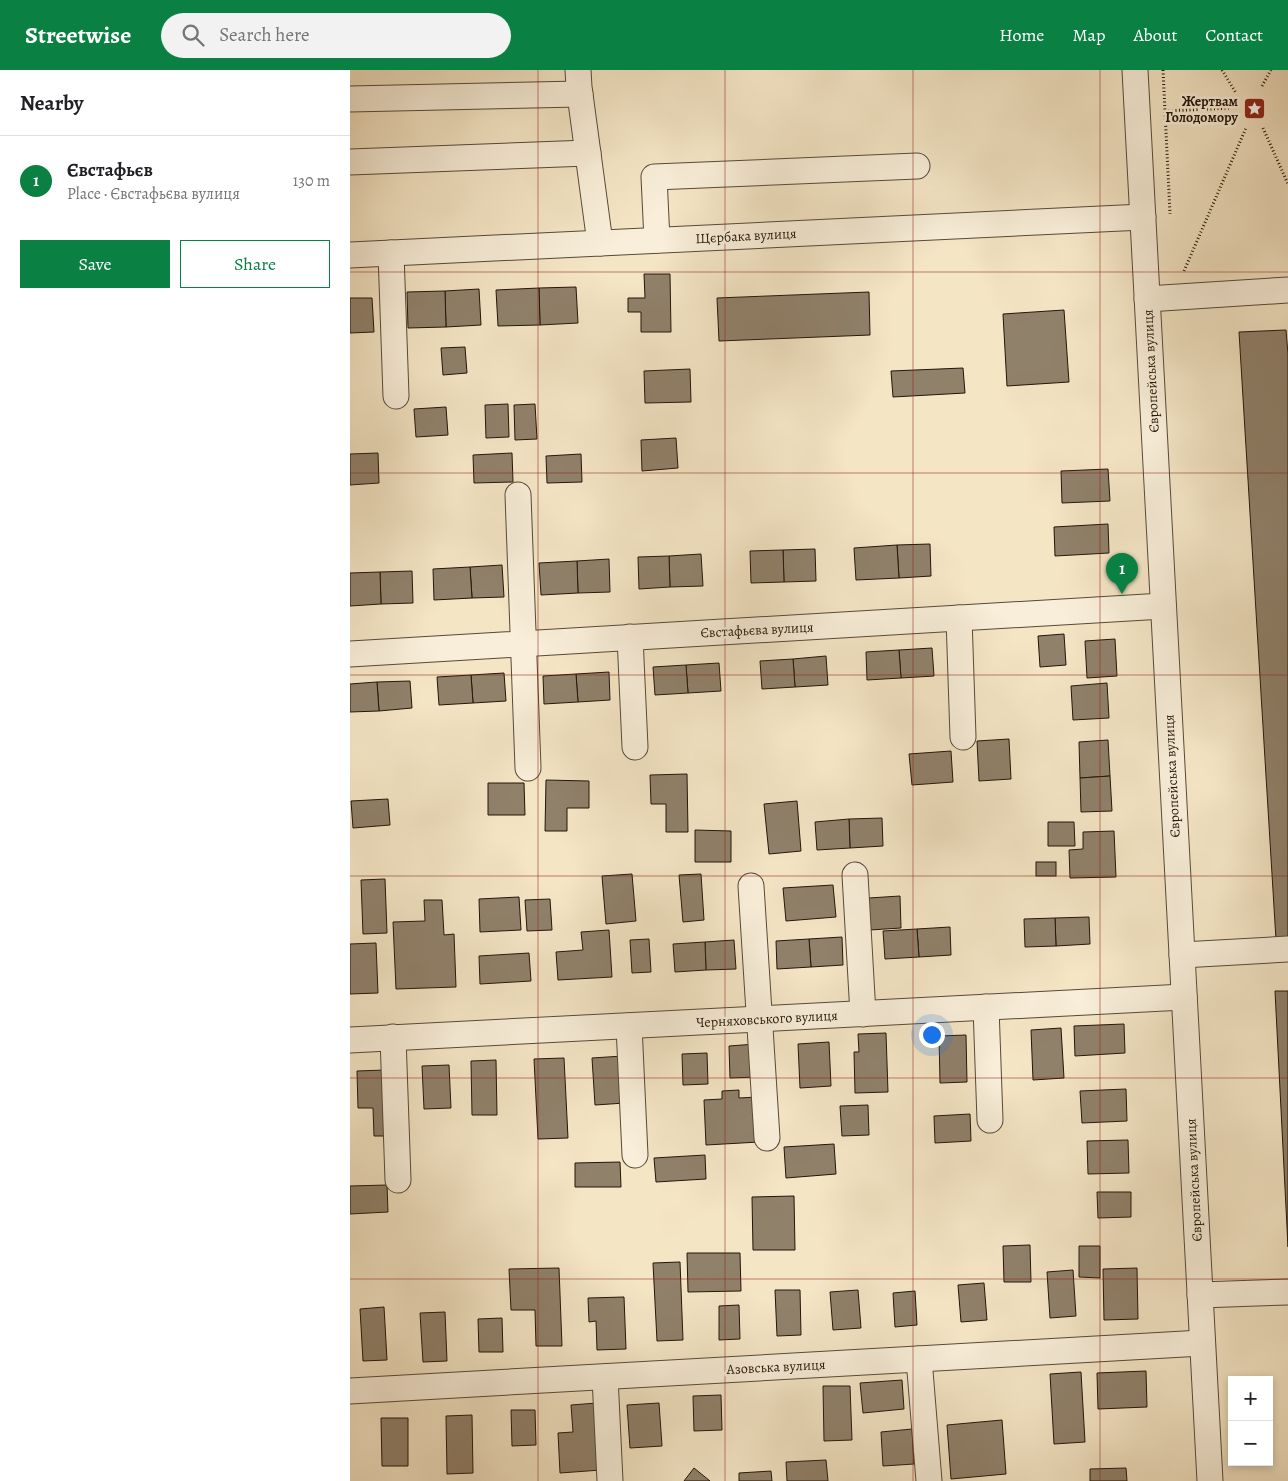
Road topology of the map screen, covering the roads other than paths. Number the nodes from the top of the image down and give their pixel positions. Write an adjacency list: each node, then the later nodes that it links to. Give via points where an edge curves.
1 (1135, 70): 7 (street, Європейська вулиця)
2 (579, 82): 3 (street); 4 (street)
3 (350, 99)
4 (588, 153): 5 (street); 9 (street)
5 (350, 162)
6 (917, 166): 8 (street, via 654,177)
7 (1143, 217): 8 (street, Щєрбака вулиця); 13 (street, Європейська вулиця)
8 (657, 240): 9 (street, Щєрбака вулиця)
9 (600, 243): 10 (street, Щєрбака вулиця)
10 (391, 253): 11 (street, Щєрбака вулиця); 14 (street)
11 (350, 255)
12 (1288, 290): 13 (street)
13 (1147, 299): 16 (street, Європейська вулиця)
14 (396, 396)
15 (518, 495): 19 (street)
16 (1163, 606): 17 (street, Євстафьєва вулиця); 27 (street, Європейська вулиця)
17 (958, 618): 18 (street, Євстафьєва вулиця); 21 (street)
18 (630, 637): 19 (street, Євстафьєва вулиця); 22 (street)
19 (523, 644): 20 (street, Євстафьєва вулиця); 23 (street)
20 (350, 654)
21 (964, 737)
22 (635, 747)
23 (528, 768)
24 (855, 875): 30 (street)
25 (751, 886): 31 (street)
26 (1288, 949): 27 (street)
27 (1182, 955): 28 (street, Європейська вулиця)
28 (1184, 997): 29 (street, Черняховського вулиця); 40 (street, Європейська вулиця)
29 (986, 1007): 30 (street, Черняховського вулиця); 35 (street)
30 (863, 1014): 31 (street, Черняховського вулиця)
31 (760, 1020): 32 (street, Черняховського вулиця); 36 (street)
32 (629, 1026): 33 (street, Черняховського вулиця); 37 (street)
33 (393, 1037): 34 (street, Черняховського вулиця); 38 (street)
34 (350, 1040)
35 (990, 1120)
36 (767, 1138)
37 (635, 1155)
38 (398, 1180)
39 (1288, 1292): 40 (street)
40 (1200, 1295): 41 (street, Європейська вулиця)
41 (1202, 1343): 42 (street, Азовська вулиця); 47 (street, Європейська вулиця)
42 (919, 1359): 43 (street, Азовська вулиця); 46 (street)
43 (605, 1377): 44 (street, Азовська вулиця); 45 (street)
44 (350, 1391)
45 (610, 1481)
46 (929, 1481)
47 (1210, 1481)

